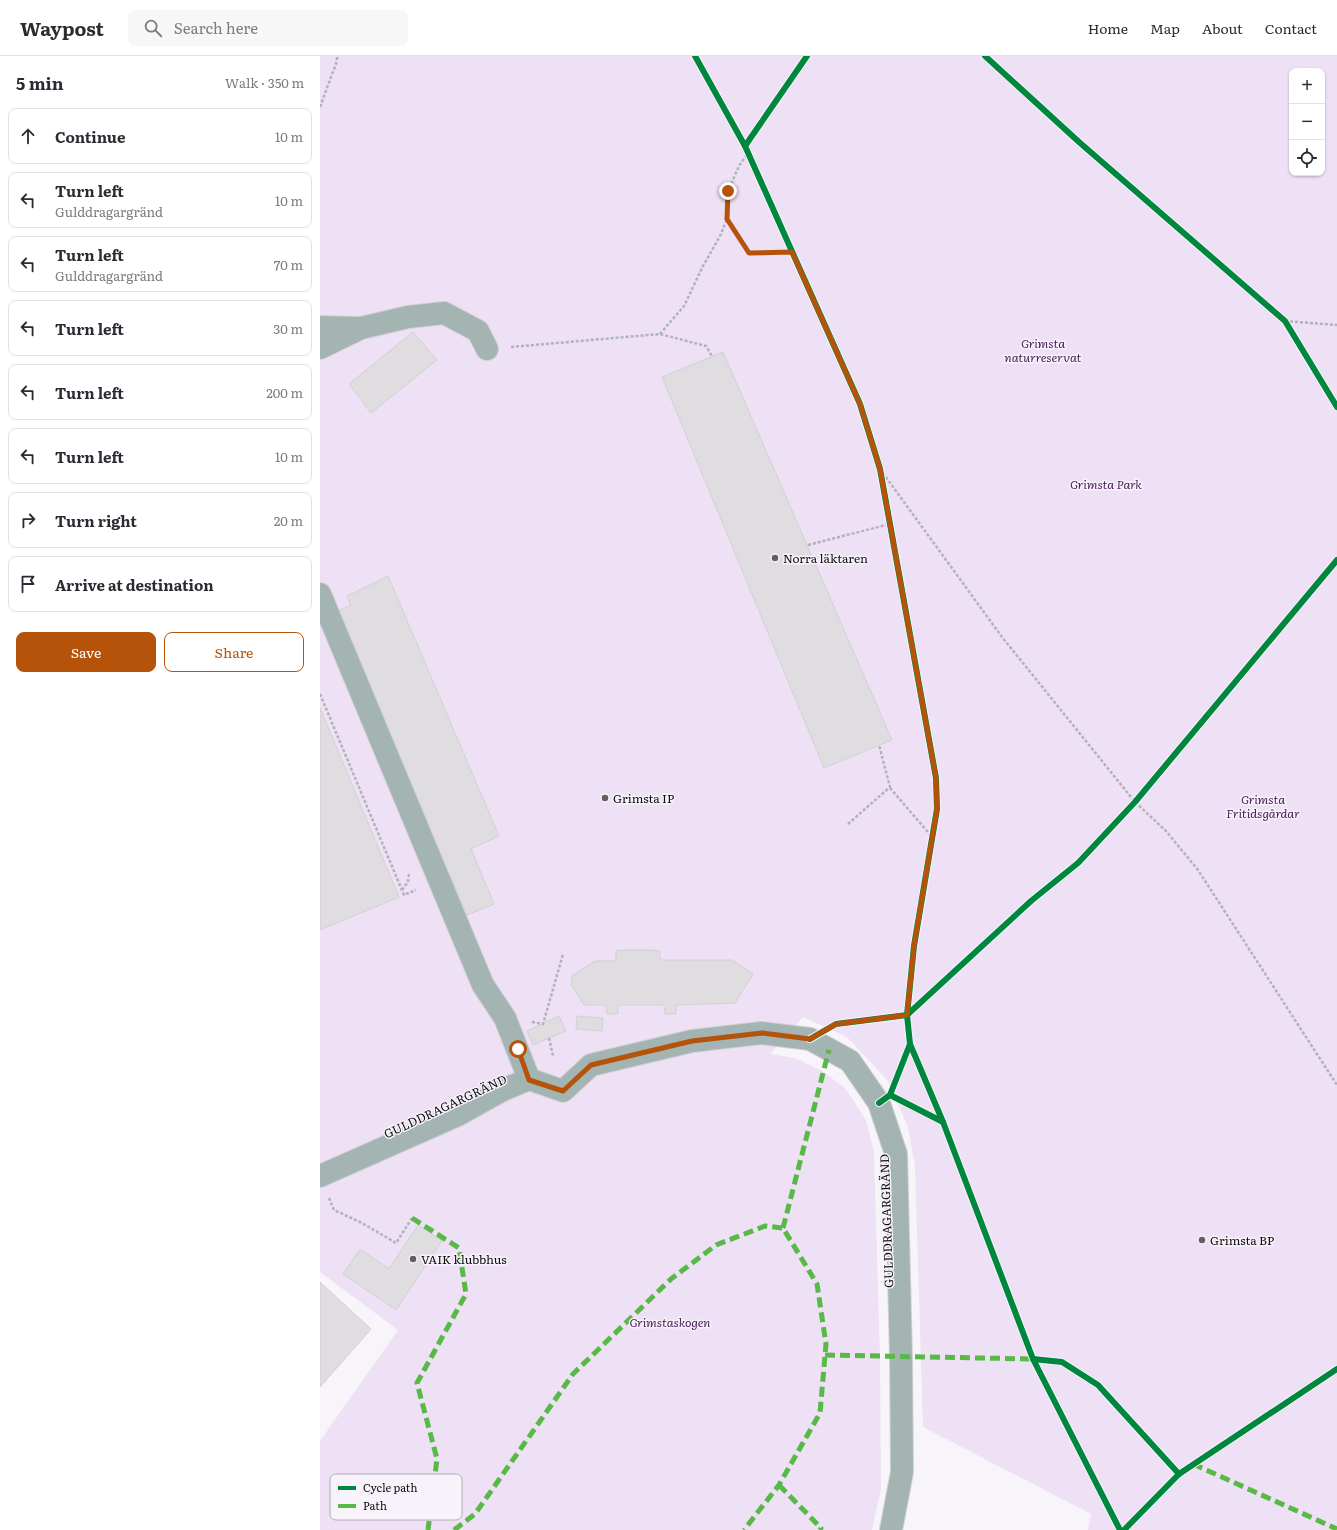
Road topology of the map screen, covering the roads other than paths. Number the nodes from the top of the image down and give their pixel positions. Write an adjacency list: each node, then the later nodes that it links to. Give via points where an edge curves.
1 (320, 327): 2 (street)
2 (361, 328): 3 (street); 4 (street, via 408,317 444,313 478,331)
3 (320, 348)
4 (486, 349)
5 (320, 594): 6 (street, via 483,985 505,1018)
6 (529, 1080): 7 (street, GULDDRAGARGRÄND, via 503,1090 458,1115); 8 (street, GULDDRAGARGRÄND, via 563,1091 591,1065 692,1041 762,1033 810,1039 850,1061 879,1103 896,1154 902,1472)
7 (320, 1176)
8 (891, 1530)

